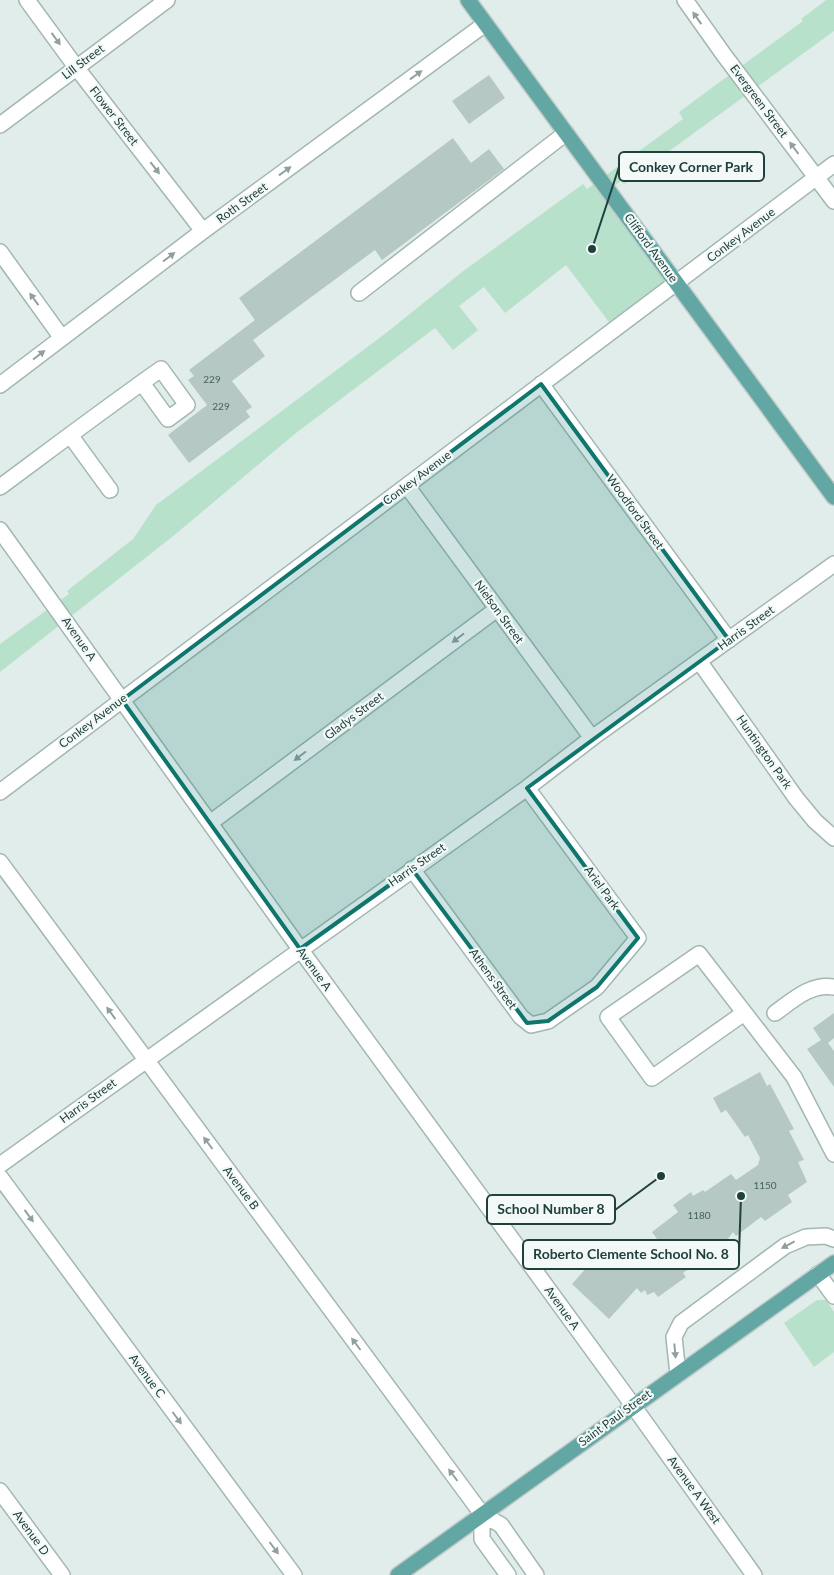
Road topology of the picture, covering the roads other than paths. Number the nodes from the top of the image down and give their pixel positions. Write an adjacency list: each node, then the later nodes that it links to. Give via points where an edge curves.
1 (27, 0): 6 (street, Flower Street, one-way to 6)
2 (167, 0): 6 (street, Lill Street)
3 (468, 0): 5 (main road, Clifford Avenue)
4 (686, 0): 10 (street, Evergreen Street, one-way to 4)
5 (485, 24): 8 (main road, Clifford Avenue); 12 (street, Roth Street, one-way to 5)
6 (76, 67): 7 (street, Lill Street); 12 (street, Flower Street, one-way to 12)
7 (0, 125)
8 (566, 133): 14 (main road, Clifford Avenue); 15 (street)
9 (834, 164): 10 (street, Conkey Avenue)
10 (816, 178): 11 (street, Evergreen Street); 14 (street, Conkey Avenue)
11 (834, 201)
12 (203, 231): 16 (street, Roth Street, one-way to 12)
13 (0, 252): 16 (street, one-way to 13)
14 (677, 283): 18 (street, Conkey Avenue); 24 (main road, Clifford Avenue)
15 (359, 293)
16 (62, 338): 19 (street, Roth Street, one-way to 16)
17 (142, 383): 20 (street)
18 (541, 384): 21 (street, Conkey Avenue); 28 (street, Woodford Street)
19 (0, 385)
20 (70, 435): 22 (street); 23 (street)
21 (407, 486): 27 (street, Nielson Street); 30 (street, Conkey Avenue)
22 (0, 487)
23 (110, 490)
24 (834, 497)
25 (0, 530): 30 (street, Avenue A)
26 (834, 564): 28 (street, Harris Street)
27 (498, 609): 31 (street, Nielson Street); 34 (street, Gladys Street, one-way to 34)
28 (729, 640): 29 (street, Harris Street)
29 (699, 661): 31 (street, Harris Street); 35 (street, Huntington Park, via 796,798)
30 (122, 700): 33 (street, Conkey Avenue); 34 (street, Avenue A)
31 (592, 738): 32 (street, Harris Street)
32 (527, 788): 37 (street, Harris Street); 39 (street, Ariel Park, via 638,938)
33 (0, 792)
34 (210, 823): 38 (street, Avenue A)
35 (834, 838)
36 (0, 862): 43 (street, Avenue B, one-way to 36)
37 (412, 869): 38 (street, Harris Street); 39 (street, Athens Street, via 527,1023 548,1022)
38 (300, 949): 43 (street, Harris Street); 52 (street, Avenue A)
39 (597, 987)
40 (834, 987): 42 (street, via 812,988)
41 (744, 1013): 41 (street, via 699,954 608,1017 652,1078); 44 (street, via 794,1077)
42 (775, 1013)
43 (145, 1059): 45 (street, Harris Street); 54 (street, Avenue B, one-way to 43)
44 (834, 1154)
45 (0, 1164)
46 (0, 1177): 56 (street, Avenue C, one-way to 56)
47 (834, 1239): 51 (street, one-way to 51, via 806,1237 785,1246 680,1323 674,1337)
48 (834, 1263): 49 (main road, Saint Paul Street)
49 (818, 1274): 50 (street); 51 (main road, Saint Paul Street)
50 (834, 1296)
51 (678, 1374): 52 (main road, Saint Paul Street)
52 (633, 1406): 54 (main road, Saint Paul Street); 60 (street, Avenue A West)
53 (0, 1491): 55 (street, Avenue D)
54 (482, 1514): 57 (main road, Saint Paul Street); 58 (street, via 482,1539); 59 (street, via 501,1525)
55 (62, 1575)
56 (294, 1575)
57 (398, 1575)
58 (508, 1575)
59 (536, 1575)
60 (754, 1575)

